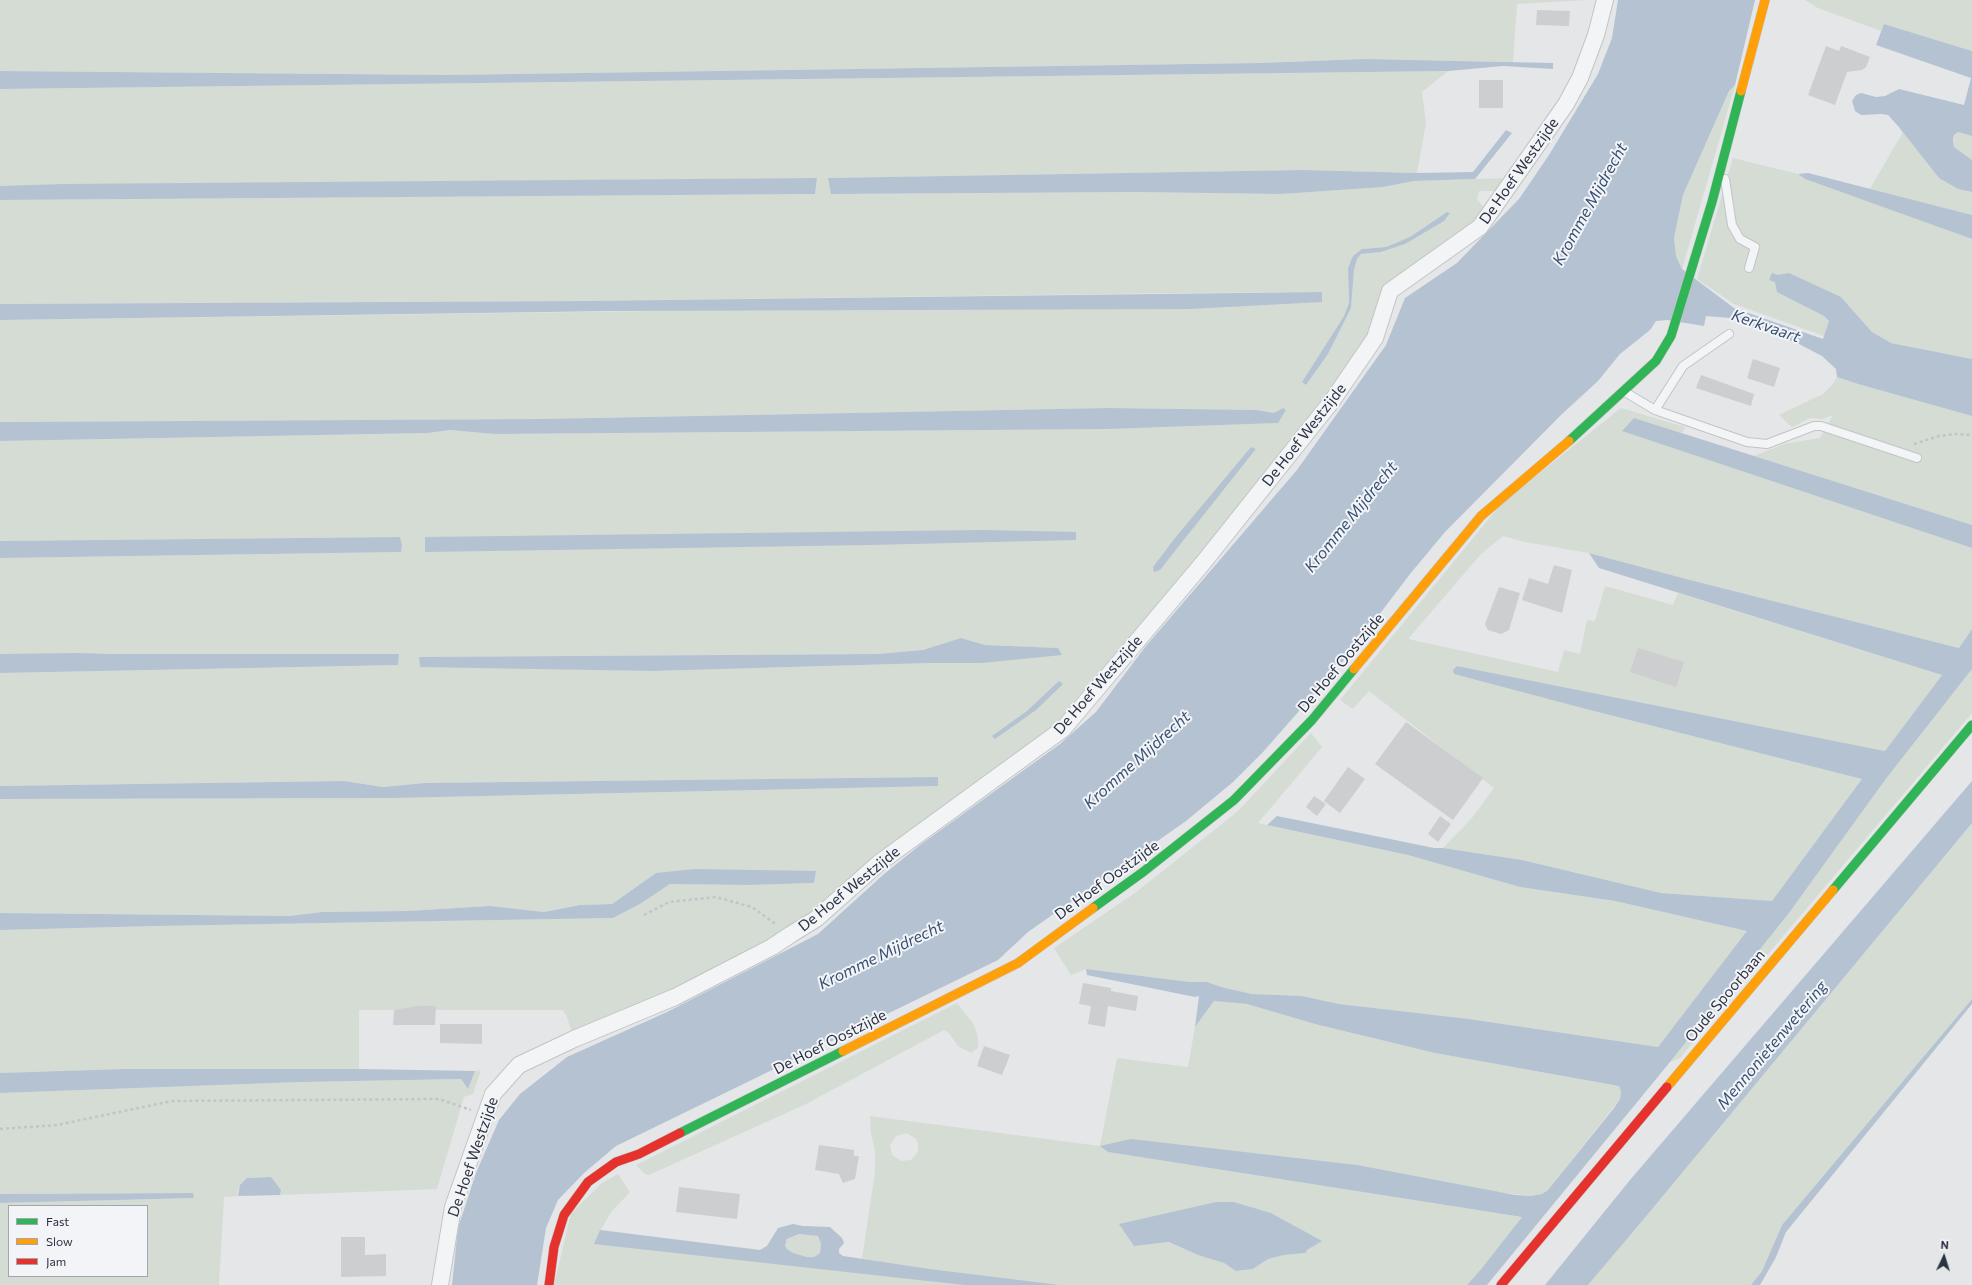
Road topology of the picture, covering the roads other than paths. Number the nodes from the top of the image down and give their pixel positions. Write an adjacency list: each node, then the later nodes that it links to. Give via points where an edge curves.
1 (1605, 0): 10 (street, De Hoef Westzijde, via 1596,35 1580,78 1566,104 1480,227 1390,291 1375,338 1332,401 1203,563 1062,729 879,863 816,919 772,947 675,997 519,1065 493,1094 453,1207)
2 (1765, 0): 3 (street)
3 (1722, 162): 4 (lane, via 1732,226 1740,238 1755,247); 6 (street, via 1672,336 1656,361)
4 (1749, 268)
5 (1729, 334): 7 (lane, via 1683,366)
6 (1623, 391): 7 (lane); 11 (street, De Hoef Oostzijde, via 1587,426 1481,516 1312,720 1219,813 1018,963 639,1154 616,1162 588,1182 564,1215 554,1248)
7 (1655, 410): 8 (lane, via 1746,442 1767,444 1814,426 1821,426)
8 (1917, 458)
9 (1972, 725): 12 (street, Oude Spoorbaan)
10 (440, 1285)
11 (549, 1285)
12 (1501, 1285)

